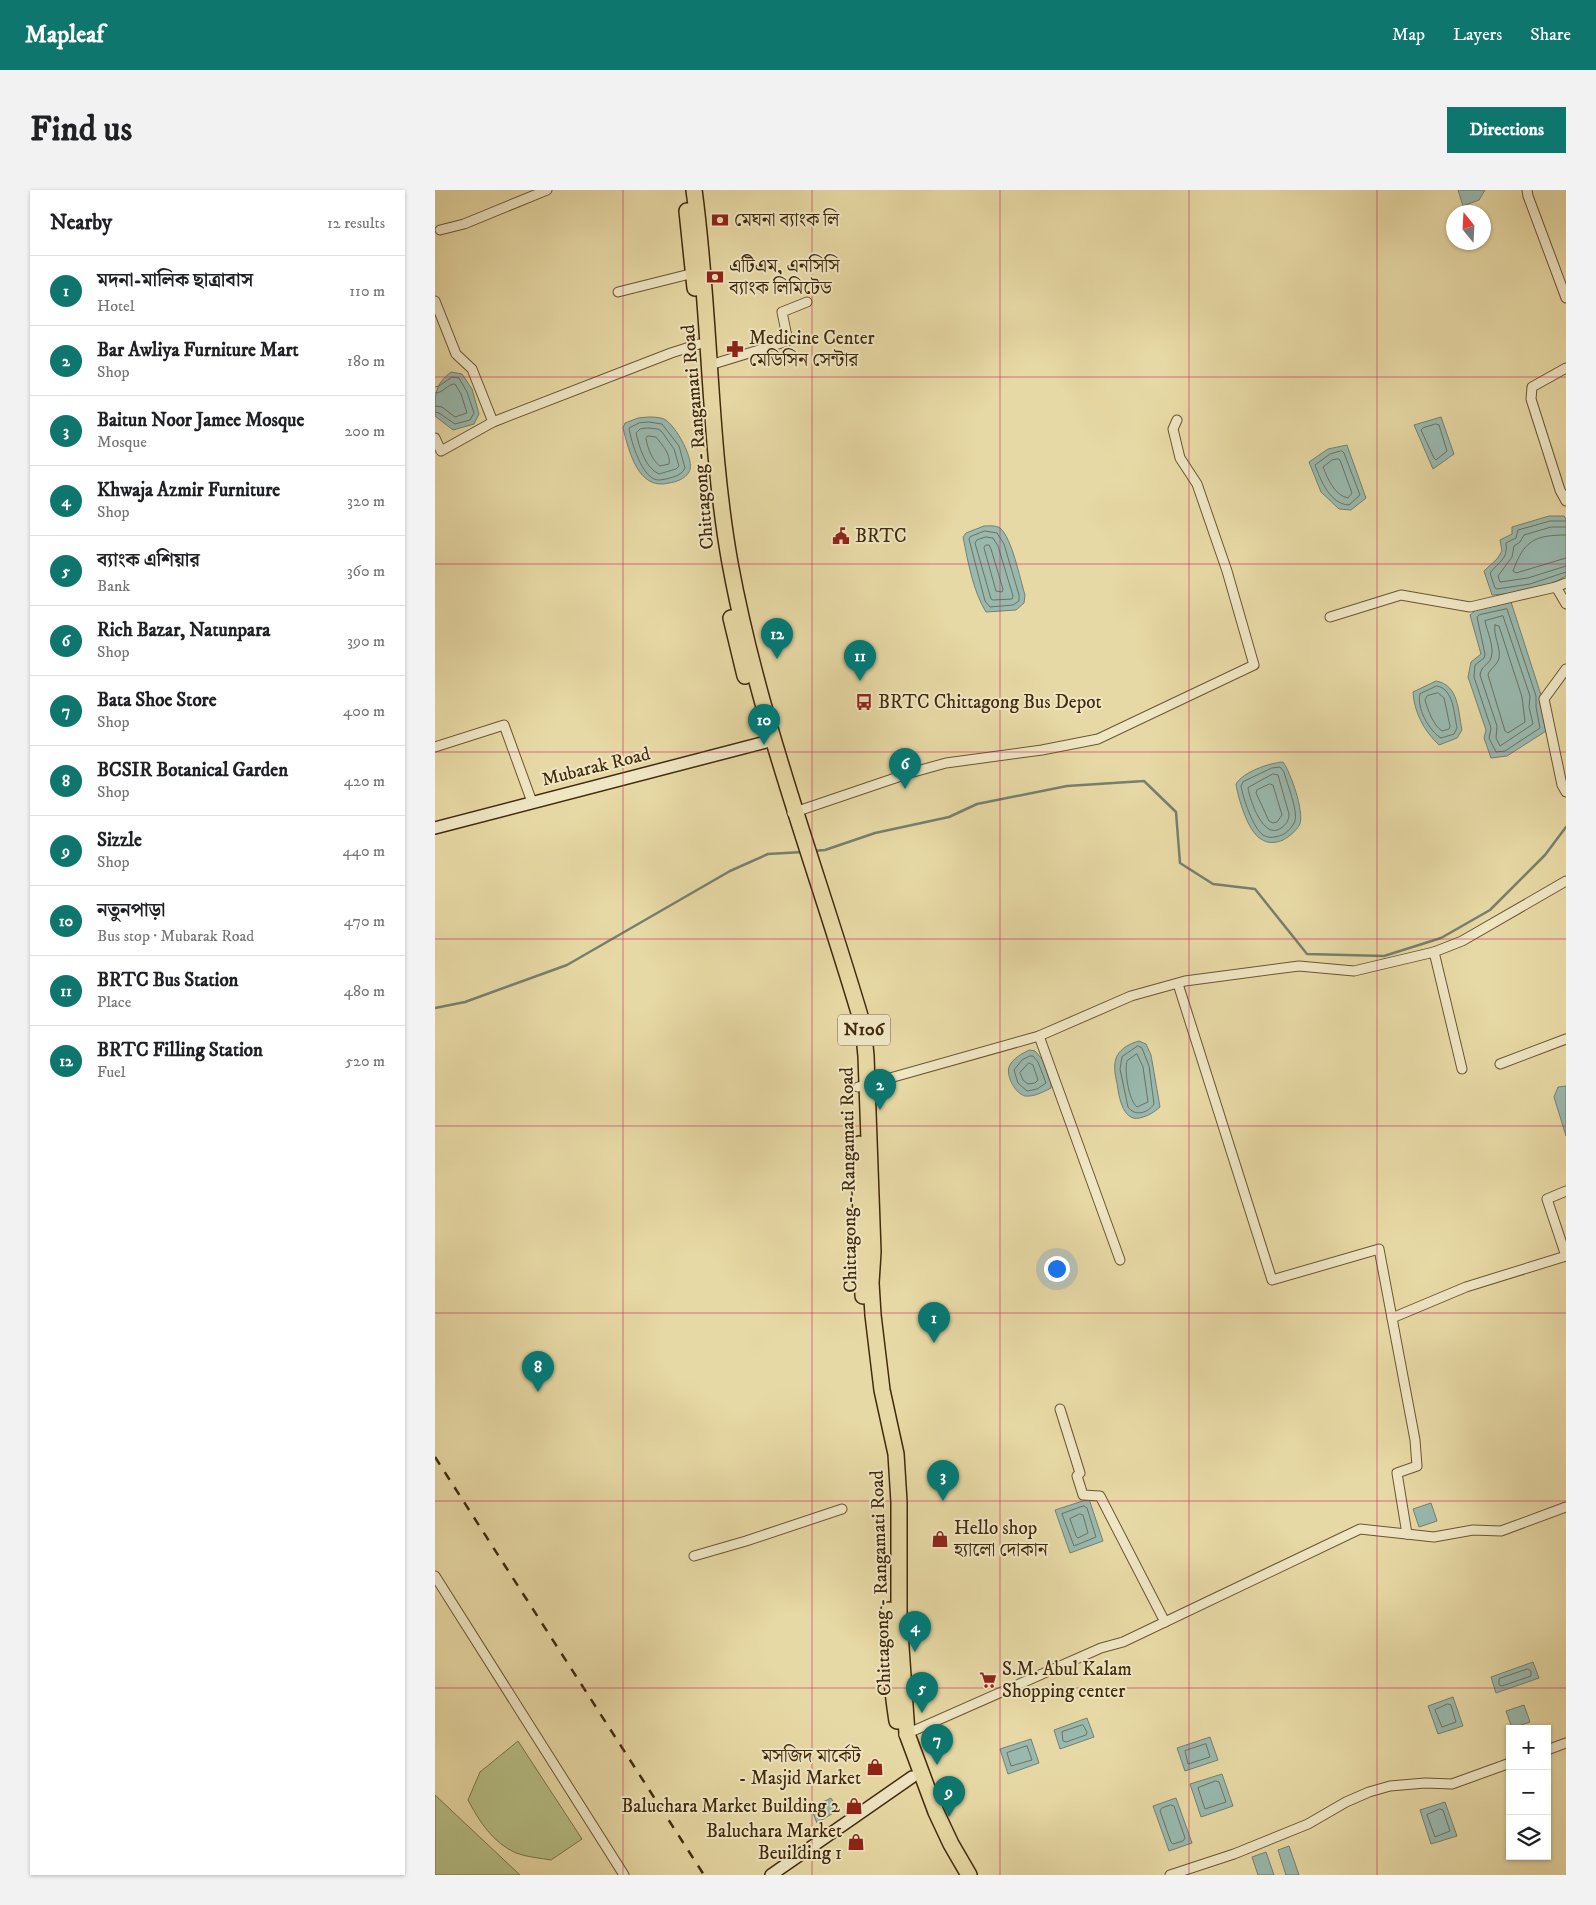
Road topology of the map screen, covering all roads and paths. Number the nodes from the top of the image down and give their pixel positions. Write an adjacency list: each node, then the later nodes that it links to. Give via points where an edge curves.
1 (547, 190): 5 (street)
2 (685, 190): 6 (highway, Chittagong - Rangamati Road / N106)
3 (694, 190): 12 (highway, Chittagong - Rangamati Road / N106, via 703,261)
4 (1527, 190): 8 (street)
5 (440, 230)
6 (694, 273): 7 (street); 11 (highway, Chittagong - Rangamati Road / N106)
7 (618, 292)
8 (1566, 298)
9 (435, 301): 15 (street, via 456,354 472,369)
10 (807, 302): 12 (street, via 782,312 788,341)
11 (699, 344): 15 (street); 24 (highway, Chittagong - Rangamati Road / N106, via 712,507 722,572 737,644)
12 (709, 365): 28 (highway, Chittagong - Rangamati Road / N106, via 730,561 743,626)
13 (1566, 368): 17 (street, via 1533,387 1531,399)
14 (1177, 420): 28 (street, via 1173,429 1180,458 1197,484 1254,665 1098,739 946,763)
15 (493, 422): 16 (street, via 441,451)
16 (435, 438)
17 (1563, 489): 18 (street)
18 (1566, 501)
19 (1566, 583): 20 (street)
20 (1556, 587): 21 (street); 22 (street, via 1470,607 1401,595)
21 (1566, 604)
22 (1330, 617)
23 (1566, 669): 26 (street, via 1544,699)
24 (766, 742): 27 (street, Mubarak Road); 28 (highway, Chittagong - Rangamati Road / N106)
25 (435, 747): 27 (street, via 504,725)
26 (1566, 792)
27 (532, 802): 29 (street, Mubarak Road)
28 (792, 813): 37 (highway, Chittagong - Rangamati Road / N106, via 852,1006)
29 (435, 828)
30 (1566, 881): 31 (street, via 1462,941)
31 (1434, 952): 32 (street, via 1354,971 1299,966); 36 (street)
32 (1178, 984): 33 (street, via 1131,996); 40 (street, via 1272,1280 1379,1249)
33 (1039, 1036): 37 (street); 39 (street)
34 (1566, 1039): 35 (street)
35 (1500, 1064)
36 (1462, 1069)
37 (863, 1086): 49 (highway, Chittagong - Rangamati Road / N106, via 861,1287 889,1478 889,1646 892,1690)
38 (1566, 1191): 40 (street, via 1547,1199 1566,1256 1466,1287)
39 (1120, 1260)
40 (1392, 1318): 44 (street, via 1417,1466 1397,1473)
41 (1060, 1408): 48 (street, via 1081,1474 1077,1476 1083,1495 1100,1496)
42 (1566, 1507): 44 (street, via 1501,1531 1473,1530 1434,1537)
43 (842, 1509): 45 (street)
44 (1407, 1534): 48 (street, via 1360,1530)
45 (694, 1556)
46 (435, 1576): 47 (street)
47 (438, 1589): 54 (street)
48 (1165, 1622): 49 (street)
49 (903, 1735): 53 (highway, Chittagong - Rangamati Road / N106); 57 (highway, Chittagong - Rangamati Road / N106, via 951,1844)
50 (1566, 1743): 51 (street)
51 (1551, 1749)
52 (1506, 1765): 58 (street, via 1452,1784 1390,1786 1369,1792 1307,1824 1235,1854)
53 (912, 1777): 55 (street); 56 (highway, Chittagong - Rangamati Road / N106, via 934,1832)
54 (624, 1875)
55 (771, 1875)
56 (959, 1875)
57 (969, 1875)
58 (1170, 1875)

